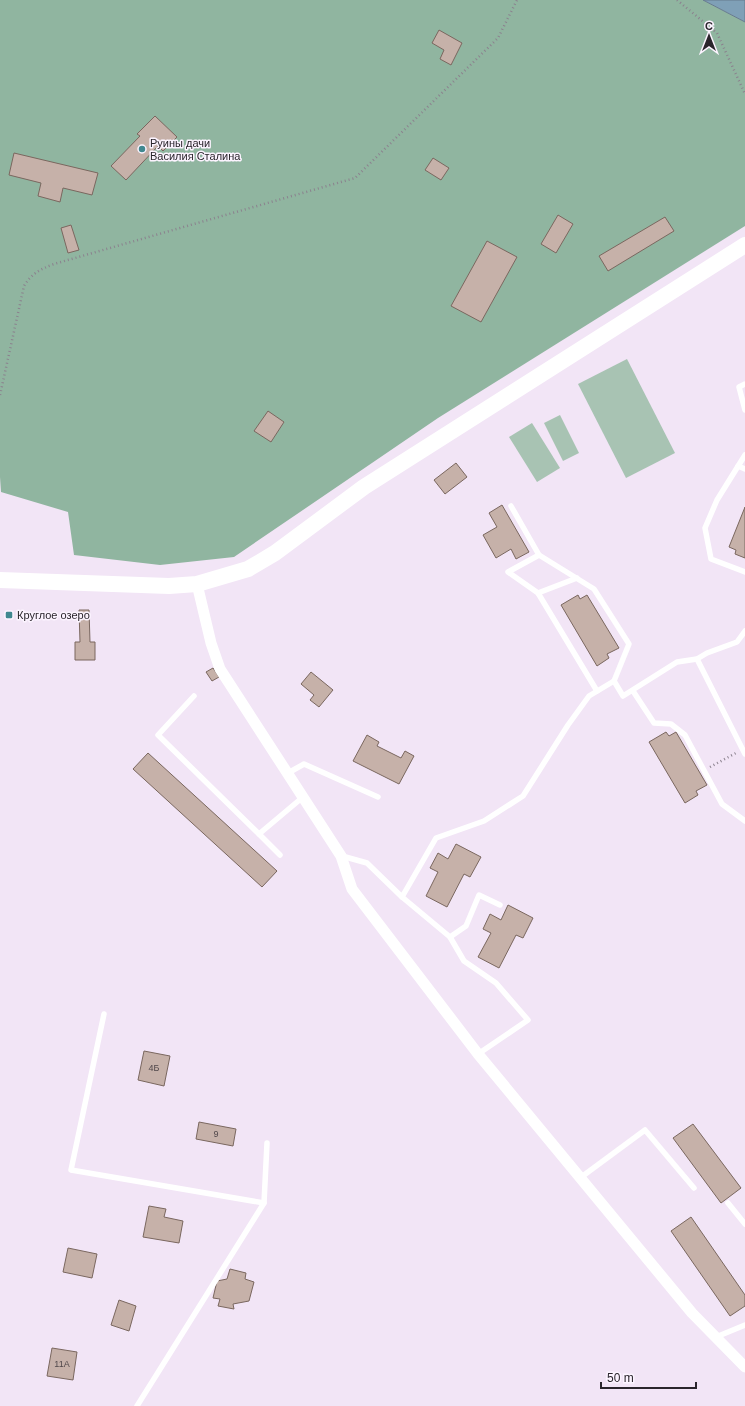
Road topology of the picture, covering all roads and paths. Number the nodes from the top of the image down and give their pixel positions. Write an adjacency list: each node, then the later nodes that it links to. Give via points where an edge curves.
1 (517, 0): 6 (path, via 498,38 355,178 54,264 29,277 24,286)
2 (677, 0): 3 (path, via 716,33)
3 (745, 94)
4 (745, 245): 16 (main road, via 364,487 248,569)
5 (745, 384): 7 (lane, via 739,387)
6 (0, 395)
7 (745, 410)
8 (745, 455): 9 (lane)
9 (738, 466): 10 (lane); 13 (lane, via 717,500 705,528 711,559)
10 (745, 469)
11 (511, 506): 12 (lane)
12 (539, 555): 14 (lane); 17 (lane, via 508,572)
13 (745, 572)
14 (577, 578): 17 (lane); 20 (lane, via 594,589 629,644)
15 (0, 580): 16 (main road, via 169,586)
16 (197, 584): 26 (street, via 220,669)
17 (538, 593): 21 (lane)
18 (745, 631): 19 (lane, via 737,642)
19 (697, 659): 22 (lane, via 677,662); 24 (lane)
20 (614, 681): 21 (lane); 22 (lane, via 624,696)
21 (597, 690): 33 (lane, via 589,696 568,725 523,796 484,822 436,838)
22 (633, 691): 25 (lane, via 654,723 671,724 685,735)
23 (194, 696): 30 (lane, via 158,735)
24 (744, 752): 25 (path)
25 (704, 770): 29 (lane, via 722,804)
26 (288, 773): 27 (street); 28 (lane, via 304,764)
27 (303, 797): 30 (lane); 32 (street)
28 (378, 797)
29 (745, 821)
30 (259, 834): 31 (lane)
31 (280, 855)
32 (342, 856): 33 (lane, via 367,863); 37 (street, via 352,889)
33 (402, 897): 35 (lane)
34 (500, 905): 35 (lane, via 480,895 466,926)
35 (450, 937): 37 (lane, via 464,961 496,983 528,1020)
36 (104, 1014): 41 (lane, via 71,1170)
37 (478, 1054): 39 (street)
38 (267, 1143): 41 (lane)
39 (580, 1178): 40 (lane, via 645,1130); 45 (street, via 692,1313)
40 (694, 1188)
41 (264, 1203): 47 (lane)
42 (728, 1203): 43 (lane)
43 (745, 1224)
44 (745, 1325): 45 (lane)
45 (716, 1337): 46 (street)
46 (745, 1367)
47 (137, 1406)

